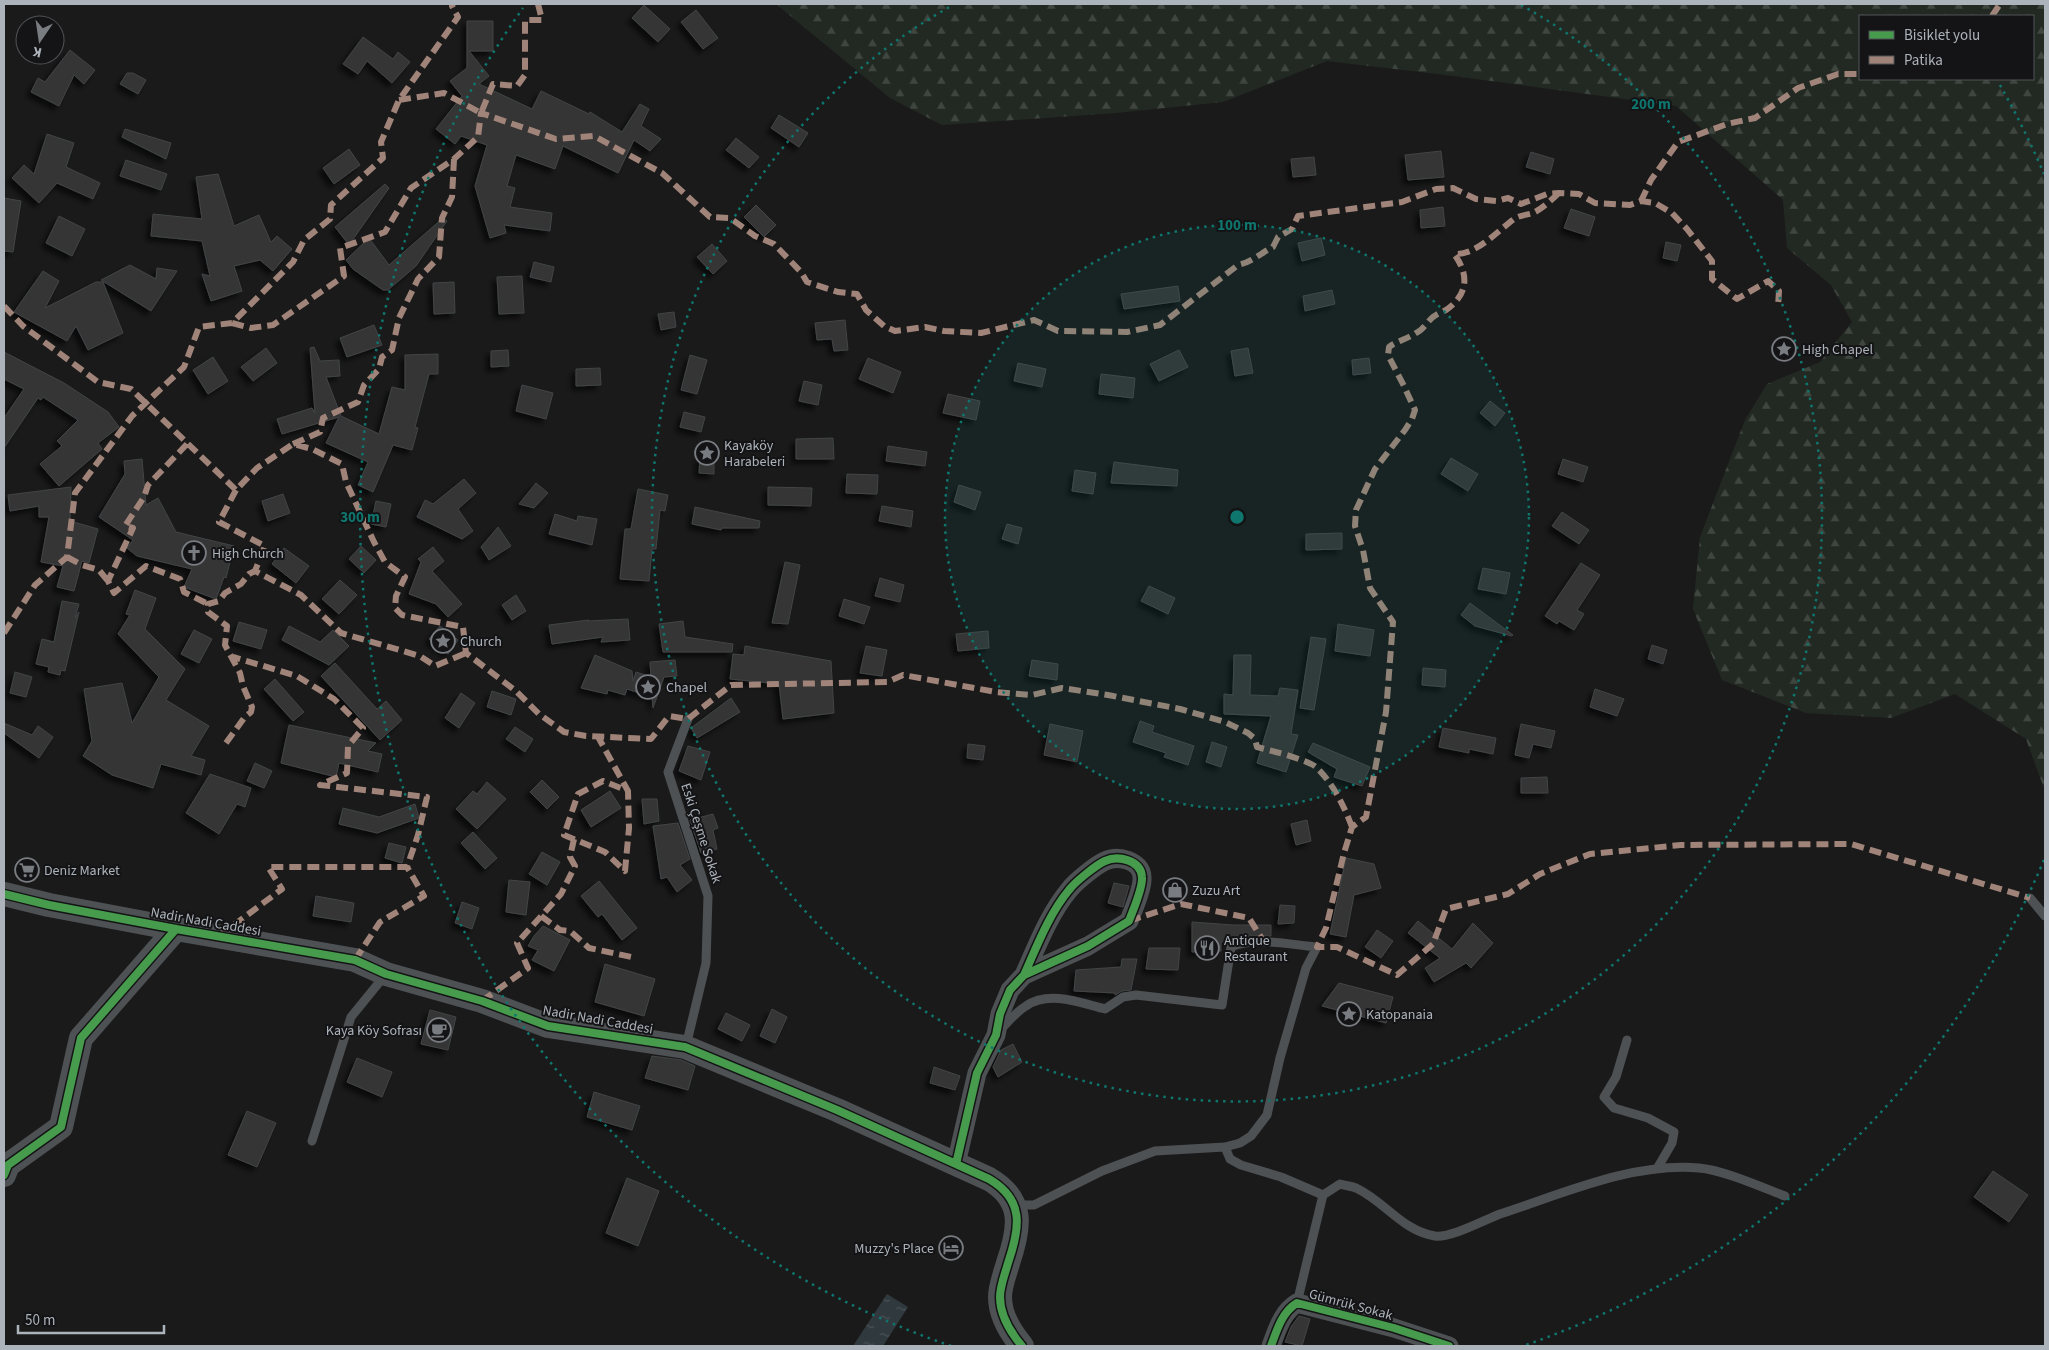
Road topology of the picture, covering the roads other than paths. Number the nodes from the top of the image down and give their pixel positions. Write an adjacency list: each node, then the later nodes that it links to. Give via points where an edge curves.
1 (688, 719): 10 (lane, Eski Çeşme Sokak, via 668,772 708,896 706,963)
2 (4, 894): 5 (street, Nadir Nadi Caddesi)
3 (2030, 898): 4 (lane)
4 (2045, 916)
5 (176, 929): 6 (street, Nadir Nadi Caddesi, via 355,960); 15 (street, via 80,1038 62,1127 8,1164)
6 (386, 974): 10 (street, Nadir Nadi Caddesi, via 482,1001 548,1026); 11 (lane, via 351,1017)
7 (1024, 975): 7 (street, via 1088,946 1129,921 1142,877 1139,868 1132,861 1119,858 1105,861 1070,889 1042,935); 8 (street, via 1010,990)
8 (996, 1035): 12 (lane, via 1026,1005 1043,1000 1062,998 1105,1010 1123,997 1136,995 1222,1005 1231,947 1270,942 1317,948 1306,968 1267,1115 1251,1136); 13 (street, via 977,1074)
9 (1627, 1040): 14 (lane, via 1616,1077 1604,1097 1614,1108 1648,1118 1674,1132 1672,1143)
10 (685, 1047): 13 (street, Nadir Nadi Caddesi, via 838,1110)
11 (312, 1141)
12 (1225, 1147): 16 (lane, via 1230,1158 1241,1165); 18 (lane, via 1155,1151 1102,1171 1034,1205)
13 (956, 1164): 18 (street, Nadir Nadi Caddesi, via 998,1185)
14 (1658, 1167): 16 (lane, via 1596,1182 1437,1236 1413,1230 1358,1188 1340,1184); 17 (lane, via 1700,1168)
15 (4, 1175)
16 (1323, 1195): 19 (lane)
17 (1785, 1196)
18 (1015, 1205): 20 (street, via 1016,1237 1000,1297 1006,1322)
19 (1298, 1303): 21 (street, Gümrük Sokak, via 1290,1307 1282,1319); 22 (street, Gümrük Sokak)
20 (1022, 1346)
21 (1270, 1346)
22 (1449, 1346)

